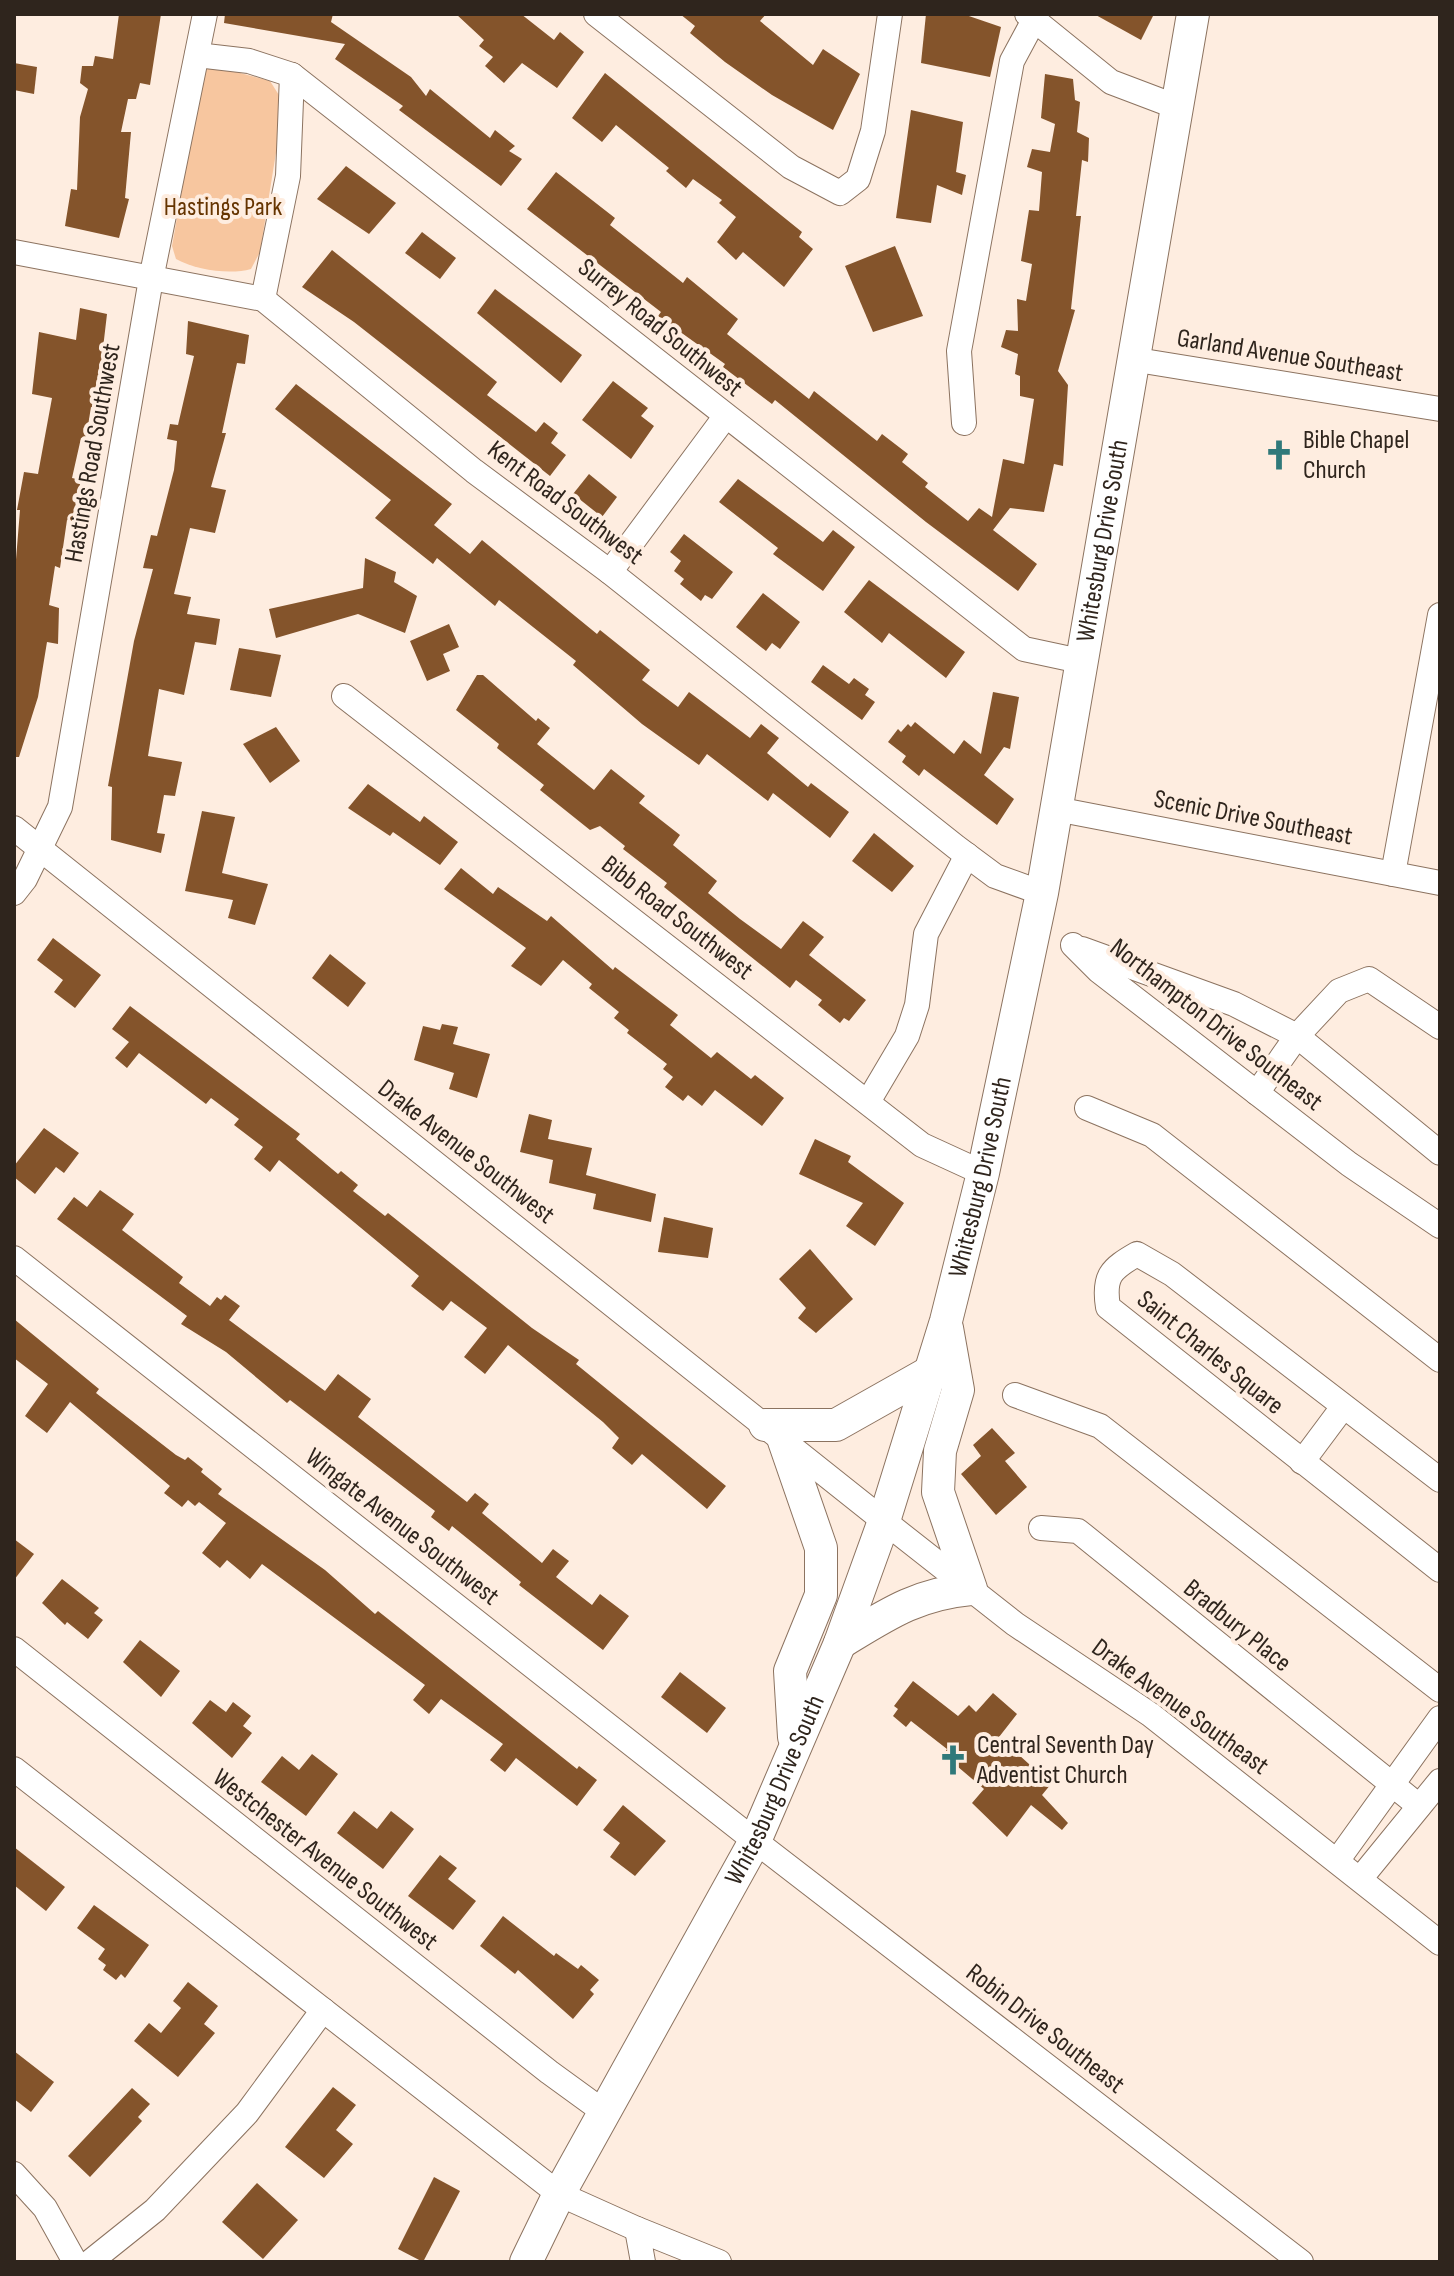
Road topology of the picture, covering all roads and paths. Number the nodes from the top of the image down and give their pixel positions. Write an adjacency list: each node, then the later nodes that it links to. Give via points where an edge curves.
1 (205, 14): 6 (street, Hastings Road Southwest)
2 (596, 14): 3 (street, via 791,167 840,193 858,179 873,131)
3 (890, 14)
4 (1193, 14): 8 (main road, Whitesburg Drive South)
5 (1031, 17): 8 (street, via 1111,82); 15 (street, via 1012,61 959,351)
6 (197, 55): 7 (street, Surrey Road Southwest, via 249,61); 10 (street, Hastings Road Southwest)
7 (292, 75): 11 (street, via 288,176); 14 (street, Surrey Road Southwest)
8 (1177, 107): 12 (main road, Whitesburg Drive South)
9 (14, 252): 10 (street, Kent Road Southwest)
10 (151, 279): 11 (street, Kent Road Southwest); 22 (street, Hastings Road Southwest, via 60,807)
11 (263, 299): 16 (street, Kent Road Southwest, via 474,471)
12 (1131, 359): 13 (street, Garland Avenue Southeast); 18 (main road, Whitesburg Drive South)
13 (1440, 409)
14 (725, 417): 16 (street); 18 (street, Surrey Road Southwest, via 1024,649)
15 (964, 423)
16 (610, 572): 23 (street, Kent Road Southwest)
17 (1440, 615): 24 (street)
18 (1080, 661): 20 (main road, Whitesburg Drive South)
19 (344, 696): 31 (street, Bibb Road Southwest)
20 (1056, 809): 24 (street, Scenic Drive Southeast); 27 (main road, Whitesburg Drive South)
21 (14, 828): 22 (street, Drake Avenue Southwest)
22 (40, 848): 26 (street, Hastings Road Southwest); 42 (street, Drake Avenue Southwest)
23 (967, 855): 27 (street, Kent Road Southwest, via 995,876); 31 (street, via 926,934 917,1005 907,1036)
24 (1393, 874): 25 (street, Scenic Drive Southeast)
25 (1440, 883)
26 (14, 893)
27 (1042, 893): 34 (main road, Whitesburg Drive South)
28 (1440, 1027): 29 (street, via 1369,979 1339,991)
29 (1297, 1036): 30 (street); 30 (street, Northampton Drive Southeast, via 1234,1004 1073,945); 33 (street, Northampton Drive Southeast)
30 (1257, 1093): 35 (street, Northampton Drive Southeast)
31 (868, 1102): 34 (street, Bibb Road Southwest, via 922,1145)
32 (1087, 1108): 38 (street, via 1152,1135)
33 (1440, 1153)
34 (983, 1173): 37 (main road, Whitesburg Drive South)
35 (1440, 1226)
36 (14, 1258): 58 (street, Wingate Avenue Southwest)
37 (946, 1321): 39 (main road, Whitesburg Drive South); 48 (main road, via 958,1390 940,1451 938,1492)
38 (1440, 1360)
39 (930, 1372): 42 (main road, via 836,1425); 45 (main road, Whitesburg Drive South)
40 (1015, 1395): 51 (street, via 1100,1426)
41 (1343, 1407): 43 (street); 43 (street, Saint Charles Square, via 1172,1274 1137,1254 1116,1266 1105,1285 1108,1307); 44 (street, Saint Charles Square)
42 (774, 1433): 45 (street, Drake Avenue Southwest); 53 (main road, via 821,1548 821,1595 790,1671)
43 (1302, 1462): 47 (street, Saint Charles Square)
44 (1440, 1480)
45 (884, 1521): 48 (street, Drake Avenue Southeast); 49 (main road, Whitesburg Drive South)
46 (1041, 1528): 56 (street, Bradbury Place, via 1078,1531)
47 (1440, 1570)
48 (971, 1589): 49 (main road, via 937,1592 903,1605); 59 (street, Drake Avenue Southeast, via 1151,1715)
49 (840, 1643): 53 (main road, Whitesburg Drive South)
50 (14, 1649): 63 (street, Westchester Avenue Southwest)
51 (1440, 1690)
52 (1440, 1718): 56 (street)
53 (795, 1744): 58 (main road, Whitesburg Drive South)
54 (14, 1769): 62 (street)
55 (1440, 1781): 57 (street)
56 (1392, 1784): 57 (street, Bradbury Place); 59 (street)
57 (1419, 1806): 60 (street)
58 (755, 1841): 63 (main road, Whitesburg Drive South); 72 (street, Robin Drive Southeast)
59 (1337, 1861): 60 (street, Drake Avenue Southeast)
60 (1360, 1879): 61 (street, Drake Avenue Southeast)
61 (1440, 1943)
62 (323, 2010): 65 (street); 68 (street, via 247,2113 155,2210)
63 (604, 2112): 65 (main road, Whitesburg Drive South)
64 (14, 2174): 67 (street, via 45,2208)
65 (559, 2194): 66 (street); 69 (main road, Whitesburg Drive South)
66 (637, 2229): 70 (street); 71 (street)
67 (75, 2262)
68 (90, 2262)
69 (526, 2262)
70 (643, 2262)
71 (719, 2262)
72 (1301, 2262)

